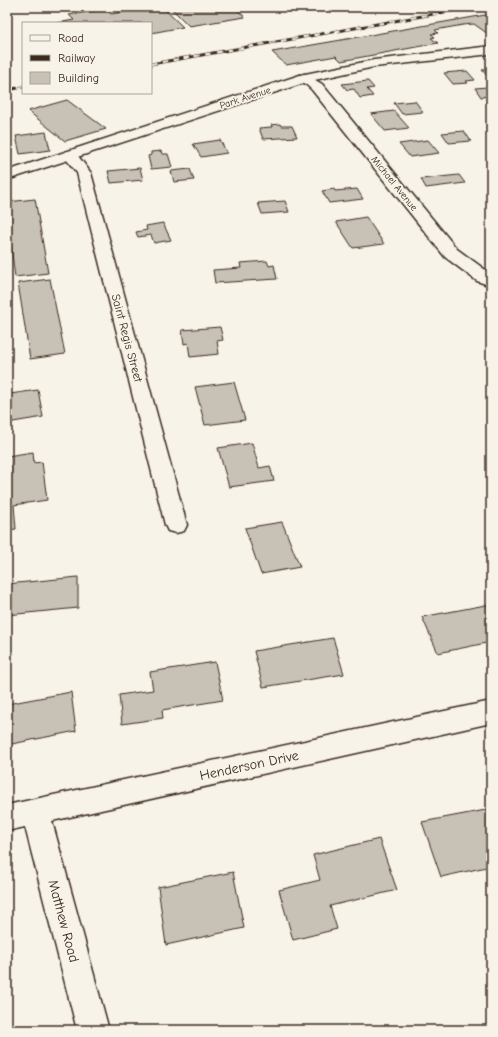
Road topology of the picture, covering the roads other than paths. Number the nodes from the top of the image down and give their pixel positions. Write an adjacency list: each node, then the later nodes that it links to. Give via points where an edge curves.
1 (491, 50): 2 (street, Park Avenue, via 377,62)
2 (305, 78): 3 (street, Park Avenue); 5 (street, Michael Avenue, via 318,87 451,253)
3 (70, 155): 4 (street, Park Avenue); 6 (street, Saint Regis Street, via 84,173)
4 (7, 176)
5 (491, 281)
6 (176, 525)
7 (491, 712): 8 (street, Henderson Drive)
8 (35, 812): 9 (street, Henderson Drive); 10 (street, Matthew Road)
9 (7, 818)
10 (93, 1030)

